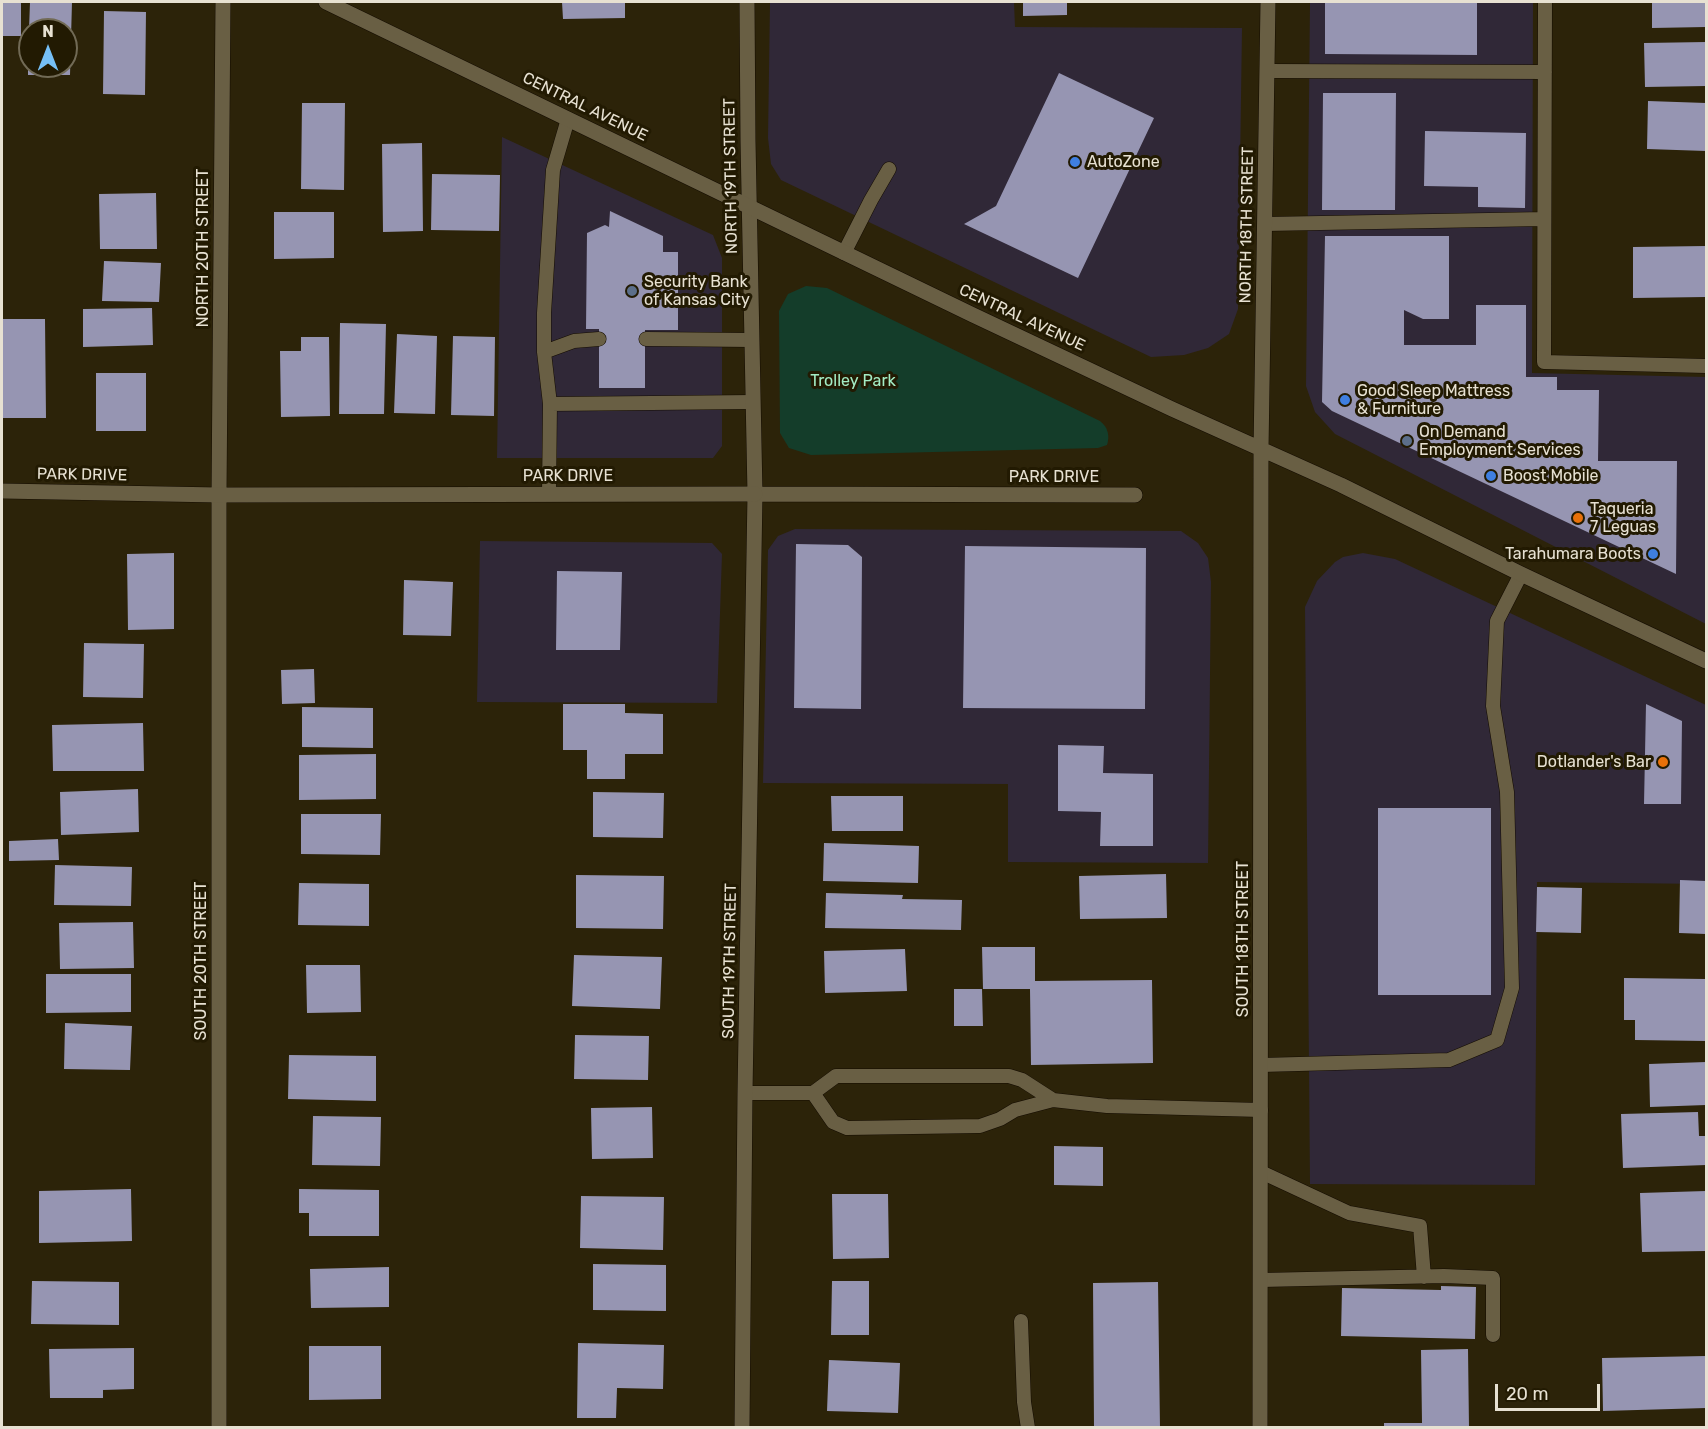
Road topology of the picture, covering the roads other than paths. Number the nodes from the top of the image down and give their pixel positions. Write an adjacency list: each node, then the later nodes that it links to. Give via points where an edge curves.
1 (223, 2): 25 (main road, NORTH 20TH STREET)
2 (326, 2): 8 (main road, CENTRAL AVENUE)
3 (747, 2): 10 (main road, NORTH 19TH STREET)
4 (1268, 2): 6 (main road, NORTH 18TH STREET)
5 (1545, 2): 7 (lane)
6 (1267, 71): 7 (lane); 12 (main road, NORTH 18TH STREET)
7 (1545, 72): 11 (lane)
8 (568, 119): 10 (main road, CENTRAL AVENUE); 17 (lane, via 553,170)
9 (889, 169): 13 (lane)
10 (750, 207): 13 (main road, CENTRAL AVENUE); 16 (main road, NORTH 19TH STREET)
11 (1544, 219): 12 (lane); 18 (lane, via 1544,362)
12 (1265, 224): 21 (main road, NORTH 18TH STREET)
13 (844, 253): 21 (main road, CENTRAL AVENUE)
14 (599, 339): 17 (lane, via 574,341)
15 (646, 339): 16 (lane)
16 (752, 340): 19 (main road, NORTH 19TH STREET)
17 (544, 352): 20 (lane)
18 (1707, 366)
19 (753, 402): 20 (lane); 24 (main road, NORTH 19TH STREET)
20 (550, 404): 23 (lane)
21 (1261, 450): 27 (main road, CENTRAL AVENUE); 29 (main road, SOUTH 18TH STREET)
22 (2, 491): 25 (main road, PARK DRIVE)
23 (549, 494): 24 (main road, PARK DRIVE); 25 (main road, PARK DRIVE)
24 (755, 494): 26 (main road, PARK DRIVE); 30 (main road, SOUTH 19TH STREET)
25 (219, 495): 39 (main road, SOUTH 20TH STREET)
26 (1135, 495)
27 (1521, 573): 28 (main road, CENTRAL AVENUE); 29 (lane, via 1497,621 1493,706 1508,792 1512,988 1497,1040 1449,1060)
28 (1707, 661)
29 (1261, 1065): 33 (main road, SOUTH 18TH STREET)
30 (745, 1093): 31 (lane); 40 (main road, SOUTH 19TH STREET)
31 (813, 1093): 32 (lane, via 836,1076 1009,1076); 32 (lane, via 833,1122 847,1128 980,1126 1015,1110)
32 (1053, 1100): 33 (lane, via 1107,1106)
33 (1261, 1110): 34 (main road, SOUTH 18TH STREET)
34 (1261, 1172): 35 (lane, via 1349,1213 1420,1226); 36 (main road, SOUTH 18TH STREET)
35 (1424, 1277): 36 (lane); 38 (lane, via 1493,1278)
36 (1261, 1280): 42 (main road, SOUTH 18TH STREET)
37 (1021, 1321): 41 (lane)
38 (1493, 1335)
39 (219, 1428)
40 (742, 1428)
41 (1028, 1428)
42 (1260, 1428)

